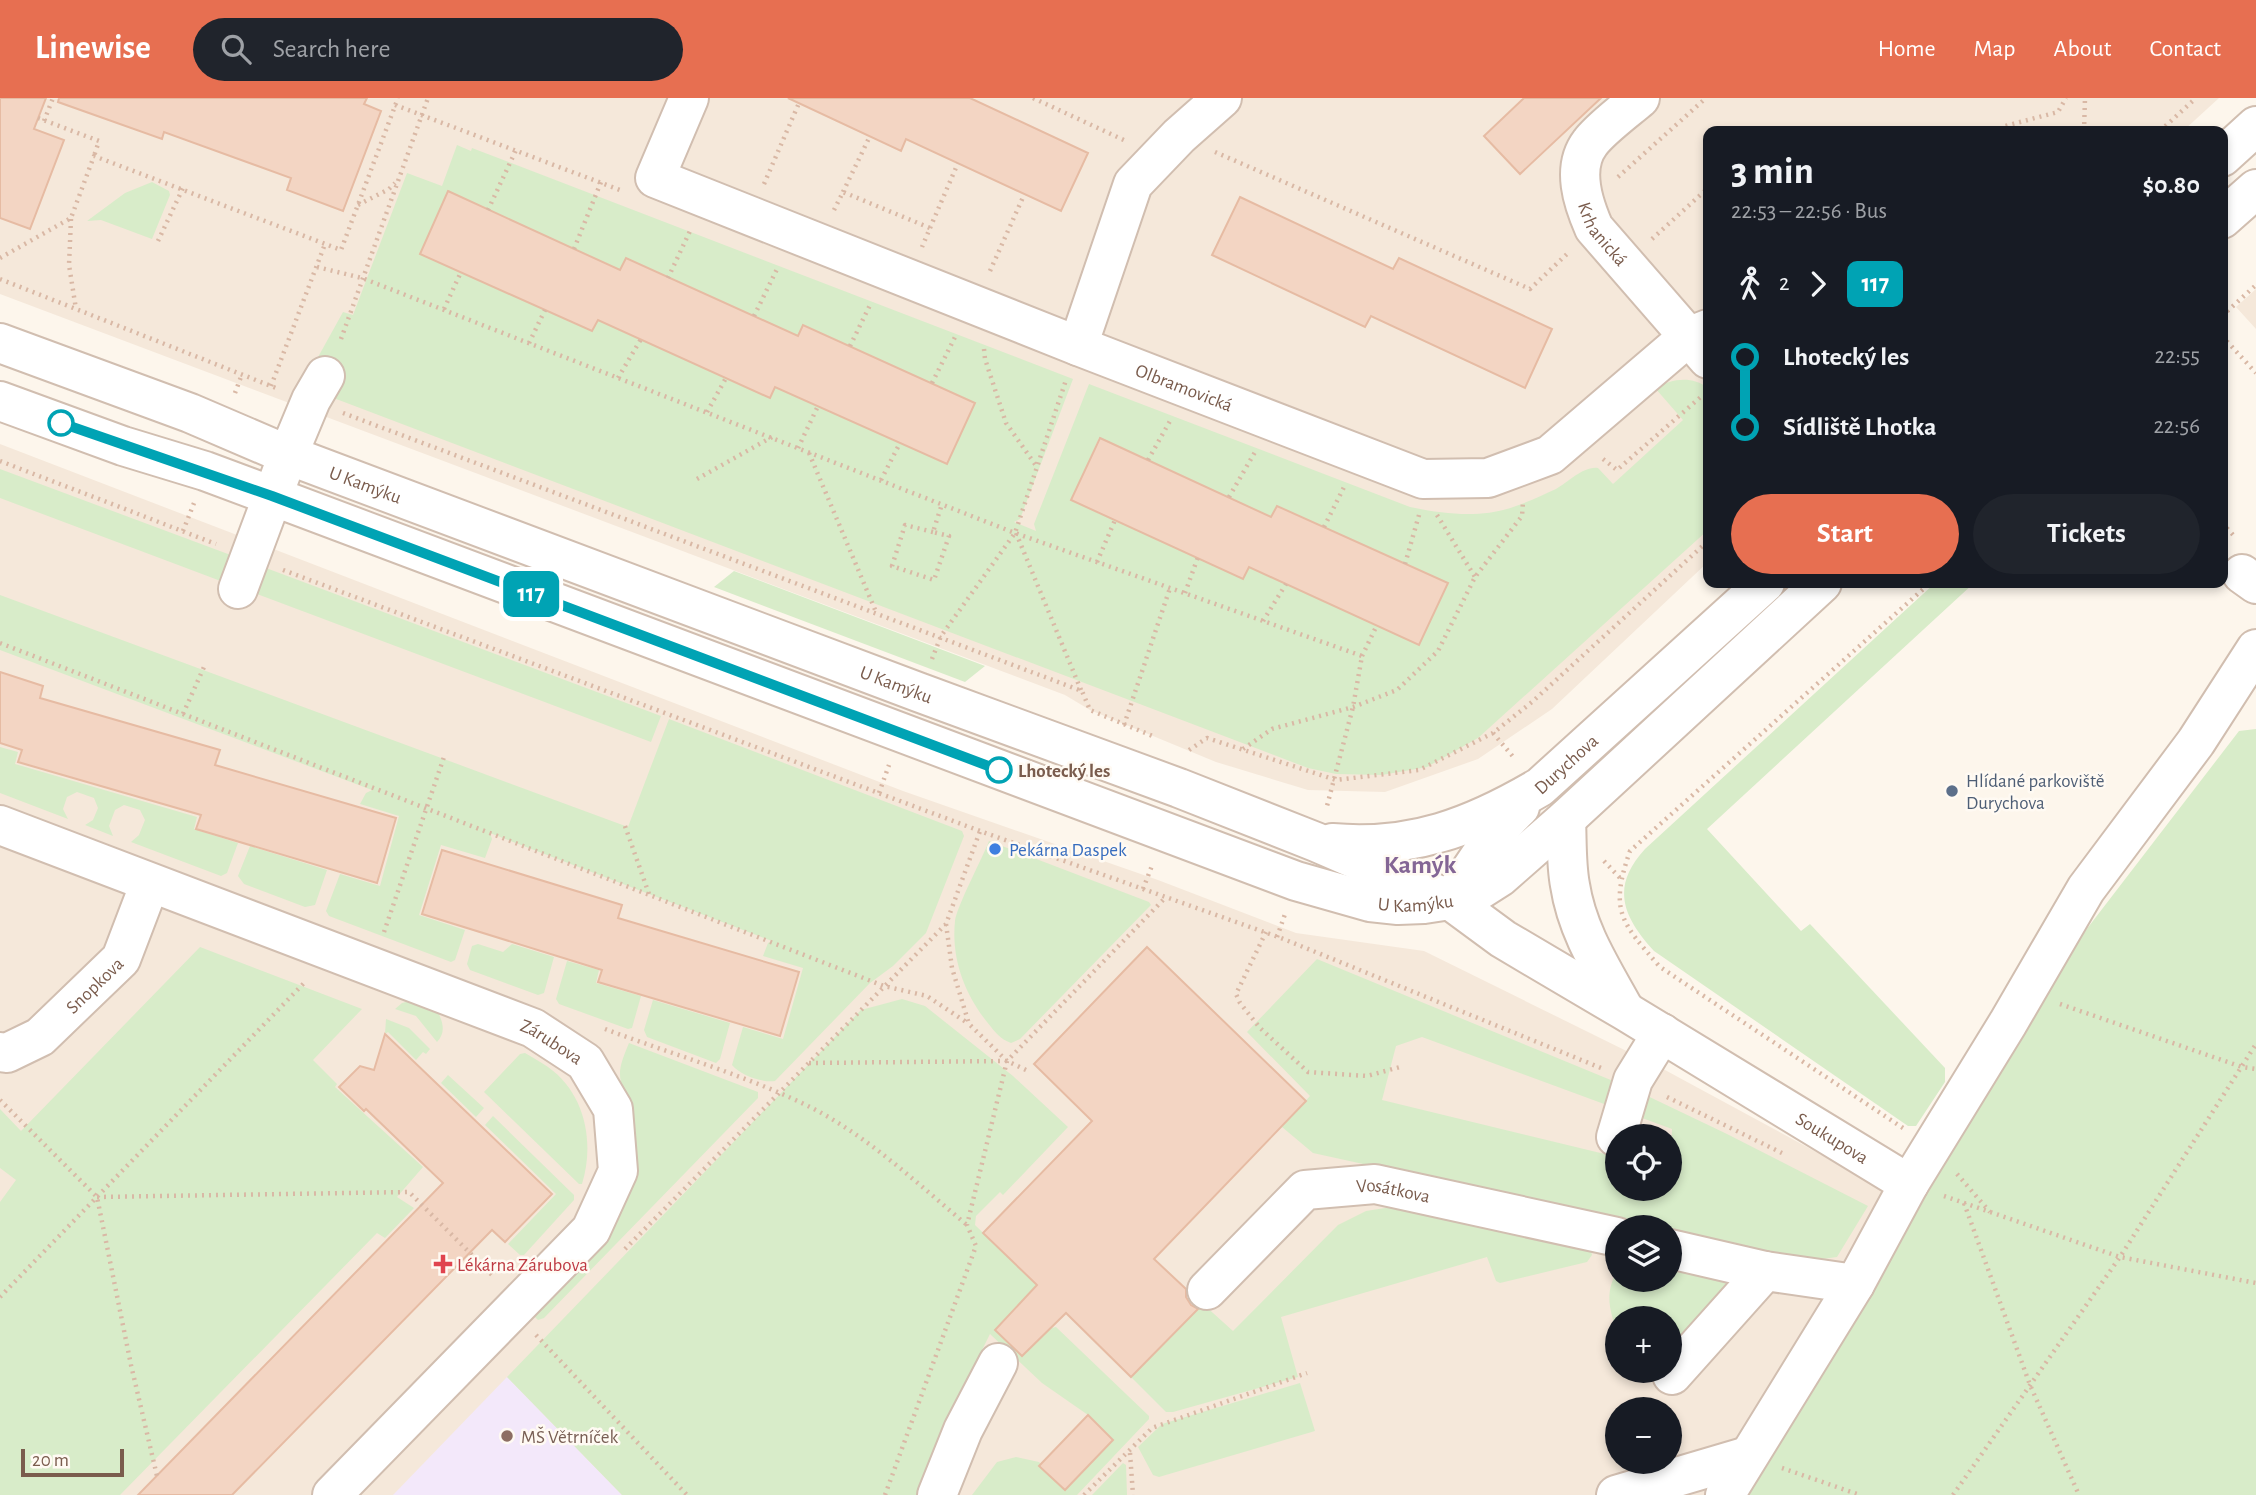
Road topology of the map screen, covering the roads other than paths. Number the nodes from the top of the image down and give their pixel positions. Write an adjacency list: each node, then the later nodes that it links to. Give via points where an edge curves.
1 (689, 98): 10 (street, Olbramovická, via 655,178)
2 (1222, 98): 10 (street, via 1133,184)
3 (1640, 98): 9 (street, Krhanická, via 1589,144 1579,172 1590,218 1625,264)
4 (2256, 126): 5 (street)
5 (2228, 152)
6 (2256, 190): 7 (street)
7 (2228, 214)
8 (0, 342): 13 (street, U Kamýku)
9 (1701, 342): 10 (street, Olbramovická, via 1550,454 1488,478 1423,479)
10 (1078, 346)
11 (318, 388): 13 (street)
12 (0, 401): 14 (street, U Kamýku)
13 (288, 455): 14 (street); 22 (street, U Kamýku)
14 (272, 496): 15 (street); 24 (street, U Kamýku, via 1296,881 1370,902)
15 (243, 573)
16 (1759, 588): 19 (street, Durychova)
17 (1817, 588): 20 (street)
18 (2256, 649): 29 (street, via 2196,742 2086,889)
19 (1531, 777): 22 (street, Durychova, via 1499,811 1428,837 1391,844); 24 (street)
20 (1566, 819): 24 (street, via 1500,877); 25 (street, via 1574,908 1585,939)
21 (0, 825): 23 (street, Zárubova)
22 (1316, 842): 24 (street, U Kamýku)
23 (149, 883): 27 (street, Snopkova, via 121,959 40,1037); 38 (street, Zárubova, via 533,1028 585,1062 613,1109 618,1171 591,1230)
24 (1450, 901): 25 (street, Soukupova, via 1503,939)
25 (1625, 1010): 26 (street, Soukupova)
26 (1661, 1033): 28 (street, via 1633,1080); 29 (street, Soukupova)
27 (0, 1052)
28 (1620, 1124)
29 (1909, 1184): 33 (street)
30 (1605, 1234): 34 (street, Vosátkova, via 1375,1184 1305,1190)
31 (1682, 1252): 32 (street)
32 (1765, 1271): 33 (street); 36 (street)
33 (1855, 1284): 37 (street)
34 (1207, 1290)
35 (998, 1363): 39 (street, via 962,1430)
36 (1682, 1364)
37 (1748, 1456): 40 (street); 41 (street)
38 (332, 1495)
39 (937, 1495)
40 (1616, 1495)
41 (1725, 1495)

